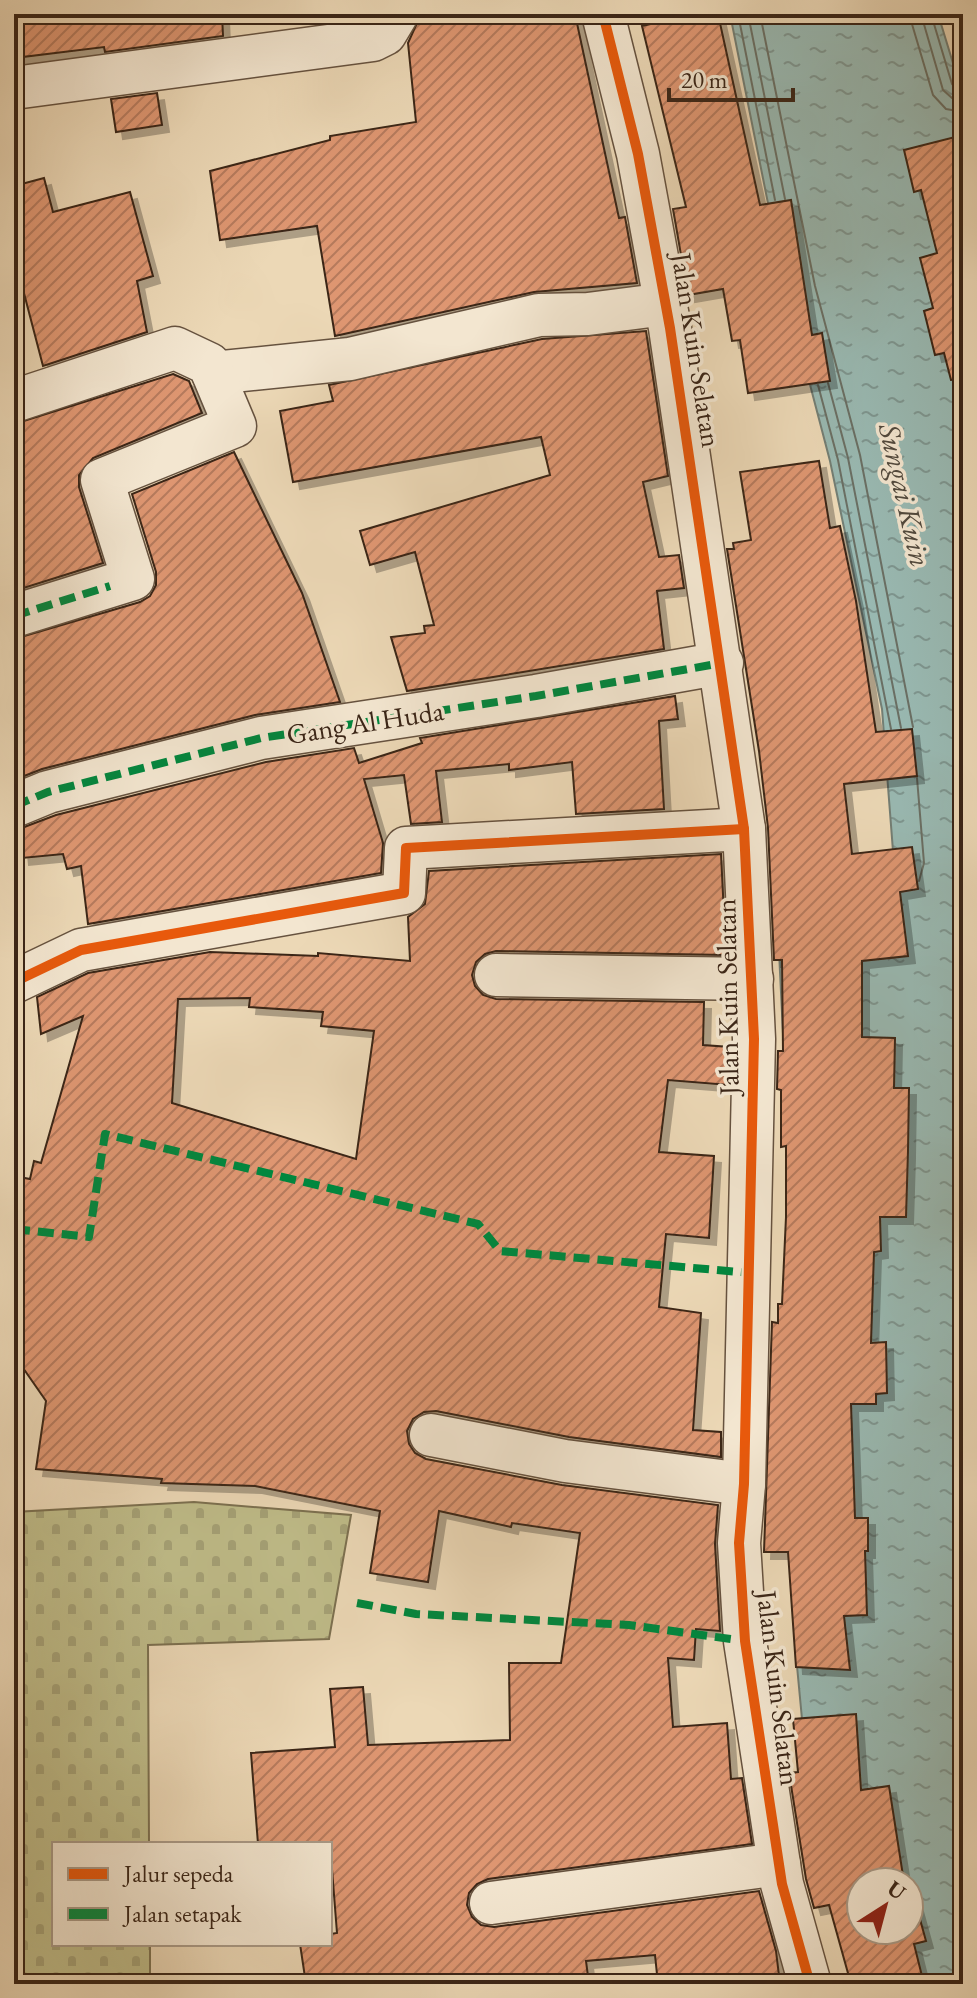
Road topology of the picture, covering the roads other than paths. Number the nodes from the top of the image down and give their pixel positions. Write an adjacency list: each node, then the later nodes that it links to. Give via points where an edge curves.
1 (397, 14): 3 (street, via 385,34 373,40)
2 (603, 14): 4 (street, Jalan Kuin Selatan, via 638,154)
3 (14, 88)
4 (666, 304): 5 (street, via 539,315 350,359); 8 (street, Jalan Kuin Selatan)
5 (213, 373): 6 (street, via 209,364 175,348); 7 (street, via 235,426 102,480 133,579)
6 (14, 401)
7 (14, 616)
8 (722, 663): 9 (street, Gang Al Huda, via 261,738 48,792); 10 (street, Jalan Kuin Selatan)
9 (14, 806)
10 (744, 829): 12 (street, Jalan Kuin Selatan); 13 (street, via 406,848 404,893 81,950)
11 (496, 975): 12 (street)
12 (752, 979): 15 (street, Jalan Kuin Selatan)
13 (14, 982)
14 (431, 1435): 15 (street, via 565,1461)
15 (744, 1484): 16 (street, Jalan Kuin Selatan, via 739,1543 745,1641)
16 (779, 1864): 17 (street); 18 (street, Jalan Kuin Selatan)
17 (491, 1903)
18 (810, 1984)

